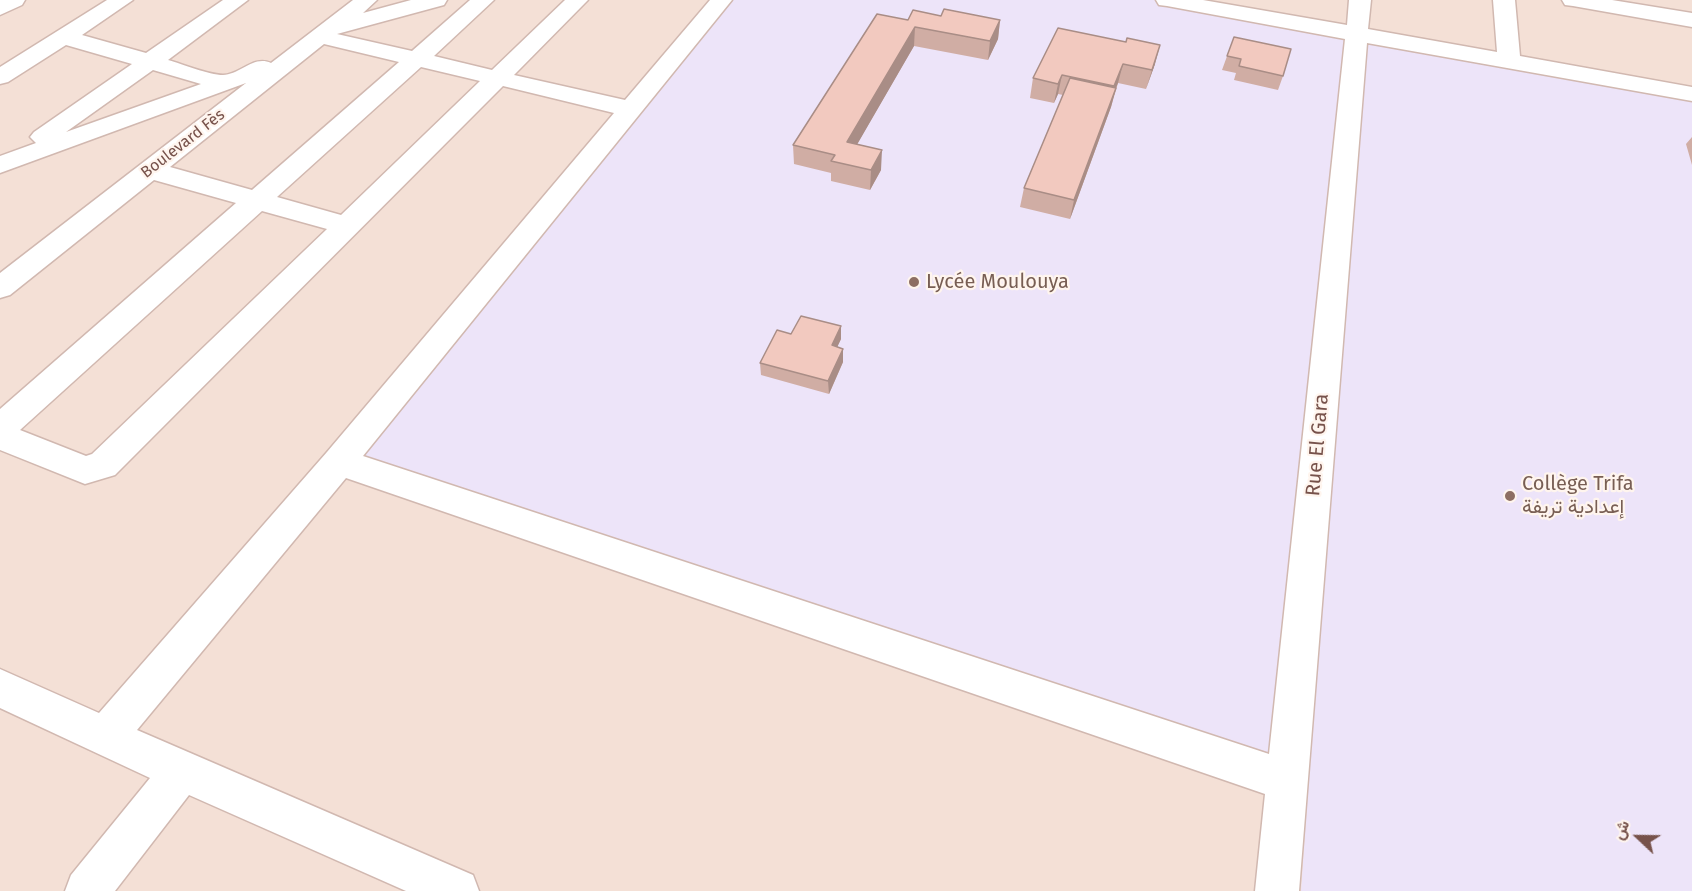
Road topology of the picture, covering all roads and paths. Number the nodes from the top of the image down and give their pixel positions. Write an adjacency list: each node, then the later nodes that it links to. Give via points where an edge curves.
1 (14, 0): 13 (street)
2 (122, 0): 16 (street)
3 (237, 0): 20 (street)
4 (366, 0): 17 (street, Boulevard Fès)
5 (436, 0): 17 (street)
6 (483, 0): 18 (street)
7 (577, 0): 22 (street)
8 (721, 0): 25 (street)
9 (1167, 0): 15 (street)
10 (1360, 0): 15 (street, Rue El Gara)
11 (1504, 0): 19 (street)
12 (1573, 0): 14 (street)
13 (0, 8)
14 (1692, 20)
15 (1355, 35): 19 (street); 37 (street, Rue El Gara)
16 (63, 37): 20 (street); 21 (street)
17 (318, 38): 18 (street); 23 (street); 27 (street, Boulevard Fès)
18 (417, 60): 22 (street); 28 (street)
19 (1509, 60): 24 (street)
20 (150, 62): 23 (street); 26 (street)
21 (0, 77)
22 (498, 79): 25 (street); 29 (street)
23 (225, 83): 26 (street)
24 (1692, 94)
25 (630, 110): 33 (street)
26 (3, 165)
27 (149, 170): 28 (street); 30 (street, Boulevard Fès)
28 (255, 200): 29 (street); 31 (street)
29 (349, 226): 32 (street, via 103,465 85,470)
30 (0, 288)
31 (0, 428)
32 (0, 436)
33 (339, 462): 35 (street); 37 (street)
34 (0, 688): 35 (street)
35 (106, 736): 36 (street)
36 (182, 771): 38 (street); 39 (street)
37 (1287, 781): 40 (street, Rue El Gara)
38 (87, 891)
39 (457, 891)
40 (1277, 891)

